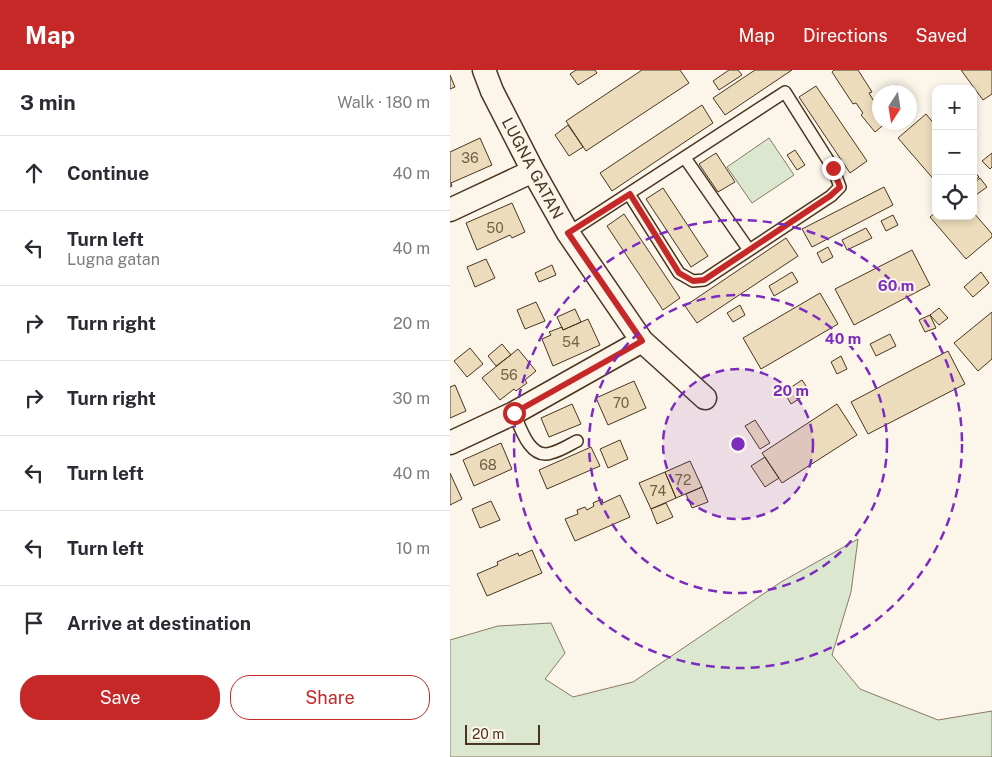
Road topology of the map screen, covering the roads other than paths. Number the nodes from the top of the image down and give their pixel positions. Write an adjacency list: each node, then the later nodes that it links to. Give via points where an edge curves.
1 (484, 70): 3 (street, LUGNA GATAN)
2 (685, 158): 4 (lane); 7 (lane); 7 (lane, via 785,92 833,168 840,187)
3 (533, 171): 5 (street); 6 (street, LUGNA GATAN)
4 (630, 194): 6 (lane); 7 (lane, via 679,273 693,281 704,280)
5 (450, 210)
6 (568, 233): 8 (street, LUGNA GATAN)
7 (749, 250)
8 (642, 341): 9 (street, LUGNA GATAN); 10 (street)
9 (705, 398)
10 (514, 413): 11 (lane, via 529,445 538,452 549,454); 12 (street)
11 (577, 442)
12 (450, 443)

